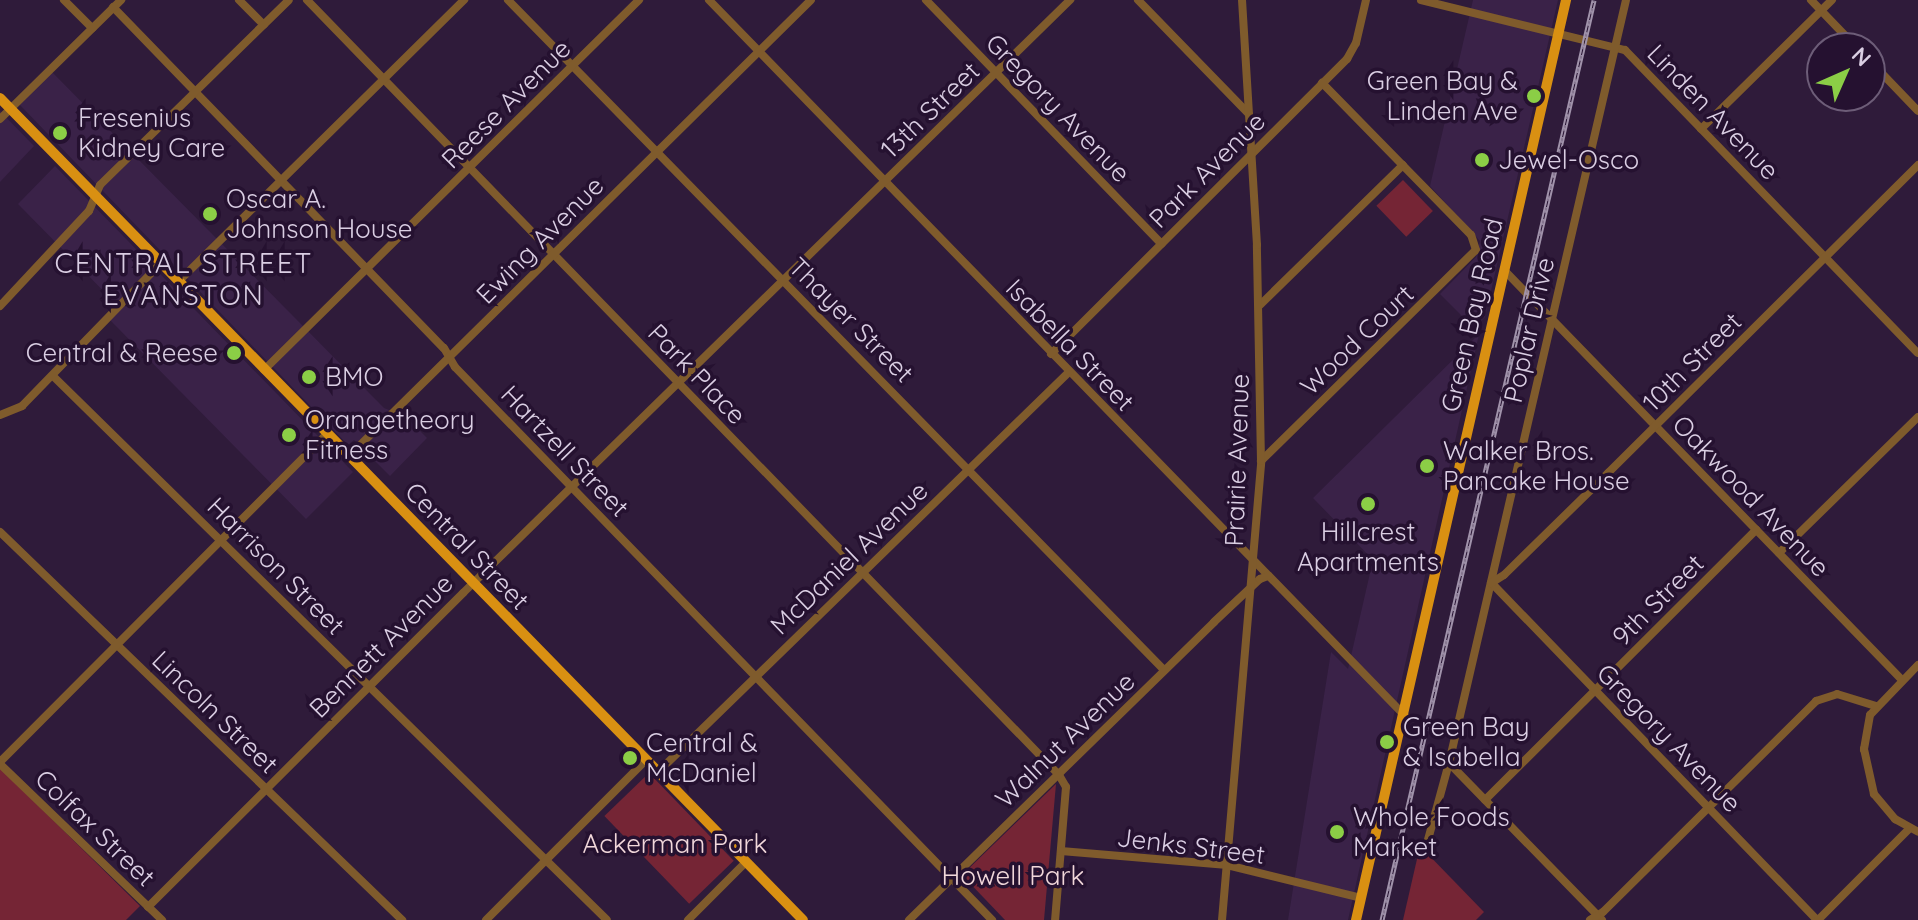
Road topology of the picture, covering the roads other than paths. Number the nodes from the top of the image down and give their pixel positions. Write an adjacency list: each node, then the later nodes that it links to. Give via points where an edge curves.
1 (64, 0): 23 (street)
2 (239, 0): 22 (street)
3 (289, 0): 22 (street)
4 (307, 0): 31 (street, Park Place)
5 (464, 0): 31 (street)
6 (508, 0): 28 (street, Thayer Street)
7 (639, 0): 28 (street, Reese Avenue)
8 (709, 0): 27 (street, Isabella Street)
9 (811, 0): 27 (street, Ewing Avenue)
10 (926, 0): 29 (street, Gregory Avenue)
11 (1070, 0): 29 (street, 13th Street)
12 (1138, 0): 37 (street)
13 (1242, 0): 37 (street, Prairie Avenue)
14 (1366, 0): 32 (street, Park Avenue, via 1352,51)
15 (1421, 0): 24 (street, Linden Avenue)
16 (1566, 0): 24 (main road, Green Bay Road)
17 (1626, 0): 26 (street, Poplar Drive)
18 (1811, 0): 21 (street)
19 (1832, 0): 21 (street)
20 (117, 4): 23 (street); 33 (street, Hartzell Street)
21 (1821, 11): 25 (street); 39 (street)
22 (264, 25): 33 (street)
23 (92, 28): 35 (street)
24 (1559, 32): 26 (street, Linden Avenue); 53 (main road, Green Bay Road)
25 (1841, 32)
26 (1615, 47): 39 (street, Linden Avenue, via 1625,50); 58 (street, Poplar Drive)
27 (759, 51): 40 (street, Ewing Avenue); 46 (street, Isabella Street)
28 (572, 67): 40 (street, Thayer Street); 44 (street, Reese Avenue)
29 (996, 73): 46 (street, 13th Street); 48 (street, Gregory Avenue)
30 (1886, 78): 36 (street)
31 (384, 79): 44 (street, Park Place); 45 (street)
32 (1322, 83): 41 (street, Park Avenue); 42 (street)
33 (195, 91): 45 (street, Hartzell Street); 47 (street, via 100,185)
34 (0, 98): 35 (main road, Central Street)
35 (10, 109): 38 (street); 47 (main road, Central Street)
36 (1918, 111)
37 (1250, 114): 41 (street, Prairie Avenue)
38 (0, 119)
39 (1701, 129): 50 (street, Linden Avenue)
40 (657, 152): 49 (street, Ewing Avenue); 54 (street, Thayer Street)
41 (1253, 153): 48 (street, Park Avenue); 56 (street, Prairie Avenue)
42 (1403, 165): 56 (street); 71 (street, Wood Court, via 1471,235 1473,254)
43 (1918, 165): 50 (street, 10th Street)
44 (470, 168): 49 (street, Park Place); 52 (street, Reese Avenue)
45 (281, 180): 52 (street, Hartzell Street); 55 (street)
46 (885, 182): 54 (street, Bennett Avenue); 60 (street, Isabella Street)
47 (95, 197): 51 (main road, Central Street); 57 (street, via 89,211)
48 (1162, 244): 60 (street, Park Avenue)
49 (554, 254): 61 (street, Ewing Avenue); 65 (street, Park Place)
50 (1825, 257): 59 (street, Linden Avenue); 68 (street, 10th Street)
51 (160, 264): 55 (main road, Central Street); 64 (street)
52 (366, 269): 61 (street, Hartzell Street); 62 (street, Reese Avenue)
53 (1505, 271): 58 (street, Oakwood Avenue); 92 (main road, Green Bay Road)
54 (784, 281): 65 (street, Bennett Avenue); 72 (street, Thayer Street)
55 (178, 282): 62 (main road, Central Street)
56 (1260, 305): 71 (street, Prairie Avenue)
57 (0, 306)
58 (1552, 320): 68 (street, Oakwood Avenue); 81 (street, Poplar Drive)
59 (1918, 353)
60 (1051, 354): 63 (street, Isabella Street)
61 (449, 357): 70 (street, Ewing Avenue); 73 (street, Hartzell Street)
62 (264, 370): 69 (main road, Central Street)
63 (1069, 372): 72 (street, McDaniel Avenue); 78 (street, Isabella Street)
64 (53, 376): 66 (street, via 22,406); 76 (street, Harrison Street)
65 (679, 384): 73 (street, Bennett Avenue); 79 (street, Park Place)
66 (0, 415)
67 (1918, 417): 77 (street)
68 (1655, 426): 74 (street, Oakwood Avenue); 81 (street, 10th Street)
69 (327, 434): 70 (main road, Central Street); 76 (street)
70 (349, 456): 82 (main road, Central Street)
71 (1261, 461): 78 (street, Prairie Avenue)
72 (970, 469): 79 (street, McDaniel Avenue); 86 (street, Thayer Street)
73 (573, 488): 82 (street, Bennett Avenue); 87 (street, Hartzell Street)
74 (1756, 530): 77 (street, Oakwood Avenue); 90 (street, 9th Street)
75 (0, 532): 84 (street, Lincoln Street)
76 (223, 541): 84 (street); 89 (street, Harrison Street)
77 (1779, 553): 88 (street, Oakwood Avenue)
78 (1252, 561): 80 (street, Isabella Street); 83 (street, Prairie Avenue)
79 (863, 573): 87 (street, McDaniel Avenue); 97 (street, Park Place)
80 (1268, 576): 83 (street, Walnut Avenue); 92 (street, Isabella Street)
81 (1491, 583): 90 (street, Gregory Avenue); 95 (street, Poplar Drive)
82 (473, 584): 89 (street, Bennett Avenue); 93 (main road, Central Street)
83 (1249, 589): 86 (street, Walnut Avenue); 106 (street, Prairie Avenue)
84 (117, 646): 94 (street); 98 (street, Lincoln Street)
85 (1918, 665): 88 (street)
86 (1164, 670): 97 (street, Walnut Avenue)
87 (755, 677): 96 (street, McDaniel Avenue); 107 (street, Hartzell Street)
88 (1900, 682): 91 (street)
89 (369, 686): 98 (street, Bennett Avenue); 104 (street, Harrison Street)
90 (1596, 691): 99 (street, 9th Street); 100 (street, Gregory Avenue)
91 (1876, 706): 100 (street, via 1837,694 1816,701); 101 (street, via 1865,738 1868,780 1883,808)
92 (1405, 716): 108 (main road, Green Bay Road)
93 (646, 760): 96 (main road, Central Street); 104 (street)
94 (0, 763): 109 (street, Colfax Street)
95 (1449, 763): 99 (street); 102 (street, Poplar Drive)
96 (658, 772): 105 (main road, Central Street)
97 (1059, 775): 103 (street, via 1066,787); 107 (street, Walnut Avenue)
98 (266, 789): 109 (street, Bennett Avenue); 112 (street, Lincoln Street)
99 (1485, 800): 110 (street)
100 (1708, 807): 110 (street); 122 (street, Gregory Avenue)
101 (1914, 831): 122 (street)
102 (1426, 847)
103 (1061, 851): 106 (street, Jenks Street); 119 (street)
104 (546, 860): 113 (street); 114 (street, Harrison Street)
105 (746, 862): 115 (street); 116 (main road, Central Street)
106 (1227, 865): 108 (street, Jenks Street); 120 (street, Prairie Avenue)
107 (951, 879): 117 (street, Walnut Avenue); 118 (street, Hartzell Street)
108 (1361, 898): 121 (main road, Green Bay Road)
109 (148, 907): 111 (street, Colfax Street)
110 (1598, 917)
111 (162, 920)
112 (402, 920)
113 (486, 920)
114 (607, 920)
115 (688, 920)
116 (803, 920)
117 (909, 920)
118 (992, 920)
119 (1055, 920)
120 (1222, 920)
121 (1356, 920)
122 (1818, 920)

